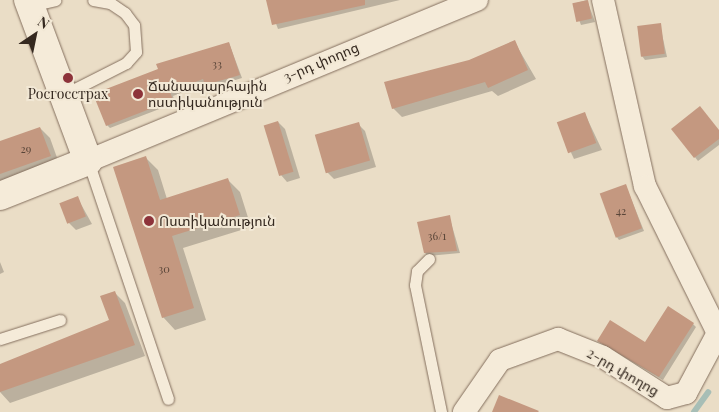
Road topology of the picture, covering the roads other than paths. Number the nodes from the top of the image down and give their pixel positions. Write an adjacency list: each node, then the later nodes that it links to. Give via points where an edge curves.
1 (93, 0): 5 (lane, via 110,3 125,12 134,25 136,52 126,63)
2 (477, 0): 6 (street, 3-րդ փողոց)
3 (603, 0): 10 (street, via 645,186)
4 (37, 2): 5 (street)
5 (63, 95): 6 (street)
6 (88, 162): 7 (street, 3-րդ փողոց); 12 (lane)
7 (0, 196)
8 (428, 260): 13 (lane, via 417,271 415,285)
9 (60, 320): 11 (lane)
10 (718, 334): 14 (street, 2-րդ փողոց, via 686,393 668,398 603,357 558,339 500,360)
11 (0, 339)
12 (168, 399)
13 (441, 412)
14 (464, 412)

